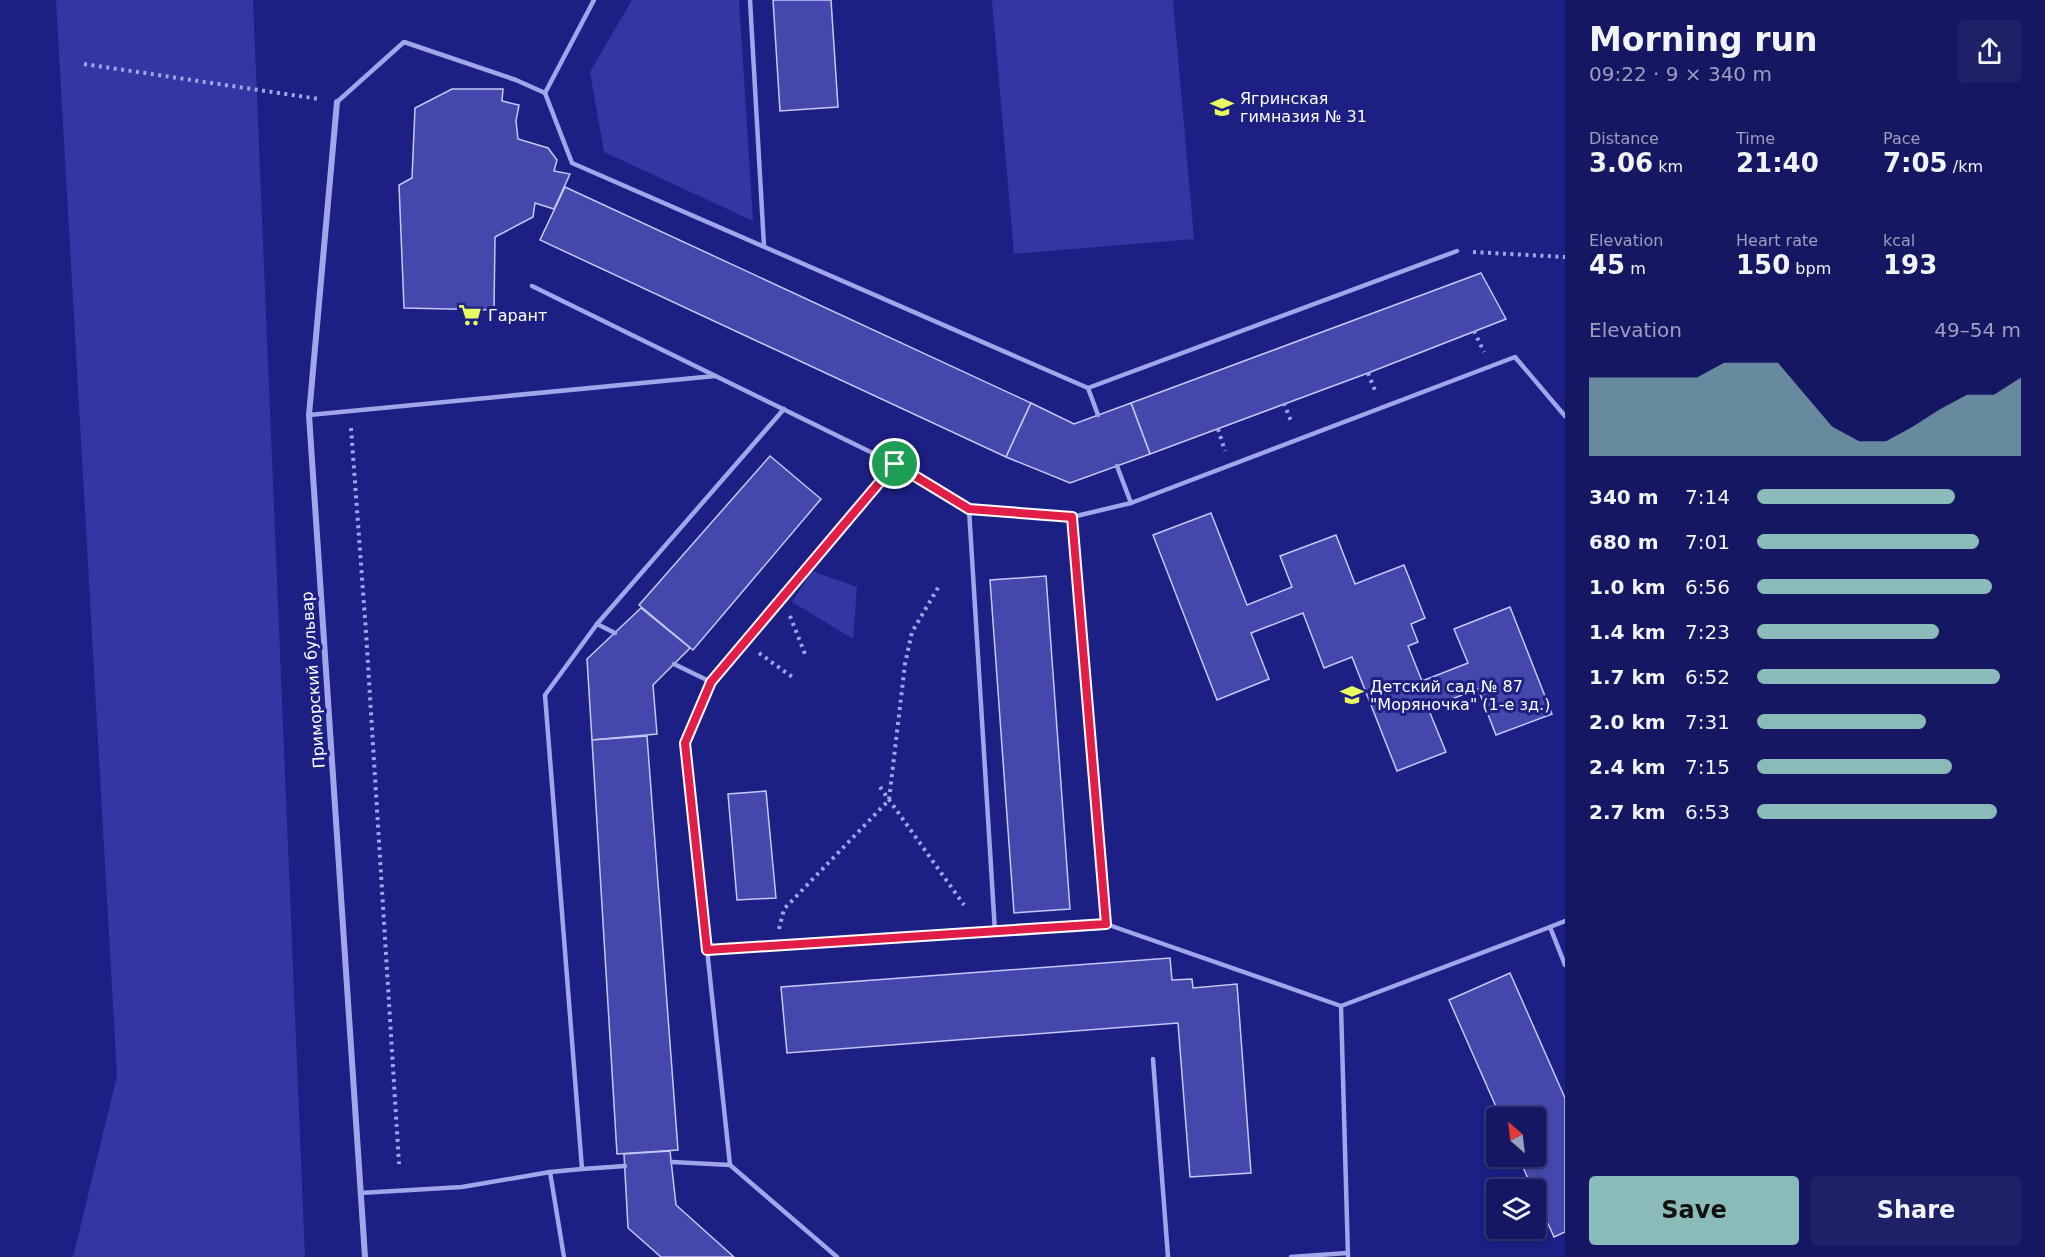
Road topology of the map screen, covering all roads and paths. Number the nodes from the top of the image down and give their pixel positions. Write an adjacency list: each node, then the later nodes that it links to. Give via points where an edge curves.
1 (594, 0): 4 (lane)
2 (750, 0): 6 (lane)
3 (84, 64): 5 (path)
4 (546, 93): 5 (lane, via 404,42); 6 (lane, via 572,163)
5 (337, 102): 19 (street, Приморский бульвар)
6 (764, 246): 14 (lane)
7 (1457, 251): 8 (path); 14 (lane)
8 (1565, 256)
9 (532, 286): 13 (lane)
10 (1474, 331): 11 (path)
11 (1486, 357)
12 (1368, 373): 15 (path)
13 (716, 376): 17 (lane); 18 (lane)
14 (1088, 388): 20 (lane)
15 (1378, 399)
16 (1284, 403): 23 (path)
17 (784, 409): 25 (lane); 32 (lane)
18 (350, 411): 19 (lane); 52 (path)
19 (309, 415): 57 (street, Приморский бульвар)
20 (1098, 415)
21 (1565, 416): 27 (lane, via 1515,357)
22 (1218, 429): 24 (path)
23 (1295, 430)
24 (1227, 454)
25 (895, 464): 28 (lane); 31 (lane)
26 (1117, 466): 27 (lane)
27 (1131, 503): 29 (lane)
28 (969, 509): 29 (lane); 45 (lane)
29 (1072, 517): 43 (path)
30 (939, 586): 40 (path, via 912,632)
31 (783, 597): 34 (lane); 35 (path)
32 (597, 624): 33 (lane); 55 (lane, via 545,694)
33 (615, 633)
34 (744, 643): 37 (path); 38 (lane)
35 (805, 654)
36 (674, 664): 38 (lane)
37 (795, 679)
38 (711, 682): 47 (lane, via 685,743)
39 (879, 787): 40 (path)
40 (889, 800): 41 (path); 46 (path, via 784,909)
41 (964, 905)
42 (1565, 921): 44 (lane)
43 (1106, 924): 45 (lane); 49 (lane)
44 (1550, 927): 48 (lane); 49 (lane)
45 (995, 932): 46 (lane)
46 (775, 946): 47 (lane)
47 (707, 950): 53 (lane)
48 (1565, 965)
49 (1341, 1006): 58 (lane)
50 (1153, 1059): 62 (lane)
51 (672, 1162): 53 (lane)
52 (399, 1164)
53 (730, 1165): 61 (lane)
54 (625, 1166): 55 (lane)
55 (582, 1169): 56 (lane)
56 (550, 1172): 57 (lane, via 462,1186); 60 (lane)
57 (360, 1193): 59 (street, Приморский бульвар)
58 (1347, 1255): 63 (lane)
59 (365, 1257)
60 (564, 1257)
61 (837, 1257)
62 (1168, 1257)
63 (1291, 1257)

